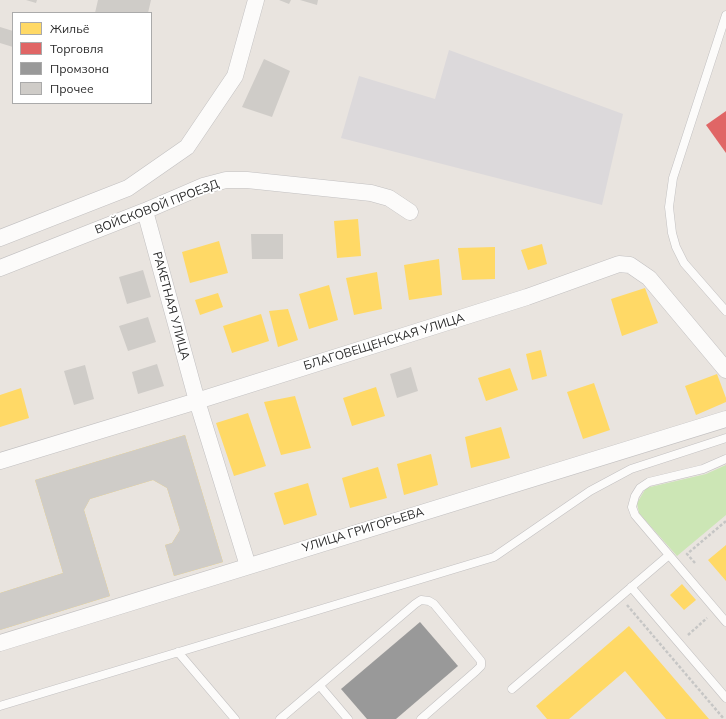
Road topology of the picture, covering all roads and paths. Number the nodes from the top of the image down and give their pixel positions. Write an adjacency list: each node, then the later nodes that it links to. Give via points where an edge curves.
1 (256, 0): 5 (street, via 235,76 187,147 128,188)
2 (726, 15): 7 (lane, via 673,178 669,207 672,233 684,263)
3 (145, 211): 4 (street, ВОЙСКОВОЙ ПРОЕЗД, via 204,186 226,180 247,180 371,193 389,198); 6 (street, ВОЙСКОВОЙ ПРОЕЗД); 9 (street, РАКЕТНАЯ УЛИЦА)
4 (410, 212)
5 (0, 238)
6 (0, 268)
7 (726, 311)
8 (726, 370): 9 (street, БЛАГОВЕЩЕНСКАЯ УЛИЦА, via 649,278 630,265 619,264 527,297)
9 (197, 401): 13 (street, БЛАГОВЕЩЕНСКАЯ УЛИЦА); 17 (street, РАКЕТНАЯ УЛИЦА)
10 (726, 419): 17 (street, УЛИЦА ГРИГОРЬЕВА)
11 (726, 438): 24 (lane, via 631,469 590,491 494,557)
12 (726, 459): 15 (lane, via 703,469 648,482 635,496 632,507 635,515)
13 (0, 461)
14 (726, 521): 16 (path, via 687,554)
15 (669, 555): 18 (lane); 20 (lane)
16 (697, 565)
17 (248, 566): 22 (street, УЛИЦА ГРИГОРЬЕВА)
18 (631, 587): 23 (lane); 27 (lane)
19 (627, 605): 25 (path)
20 (716, 610): 21 (lane); 23 (path)
21 (726, 622)
22 (0, 643)
23 (679, 643): 25 (path); 28 (lane)
24 (178, 652): 29 (lane); 30 (lane)
25 (667, 652): 34 (path)
26 (320, 686): 31 (lane); 32 (lane); 33 (lane, via 415,604 421,600 429,601 481,661 481,666)
27 (512, 689)
28 (726, 698)
29 (0, 706)
30 (235, 719)
31 (280, 719)
32 (348, 719)
33 (421, 719)
34 (724, 719)

